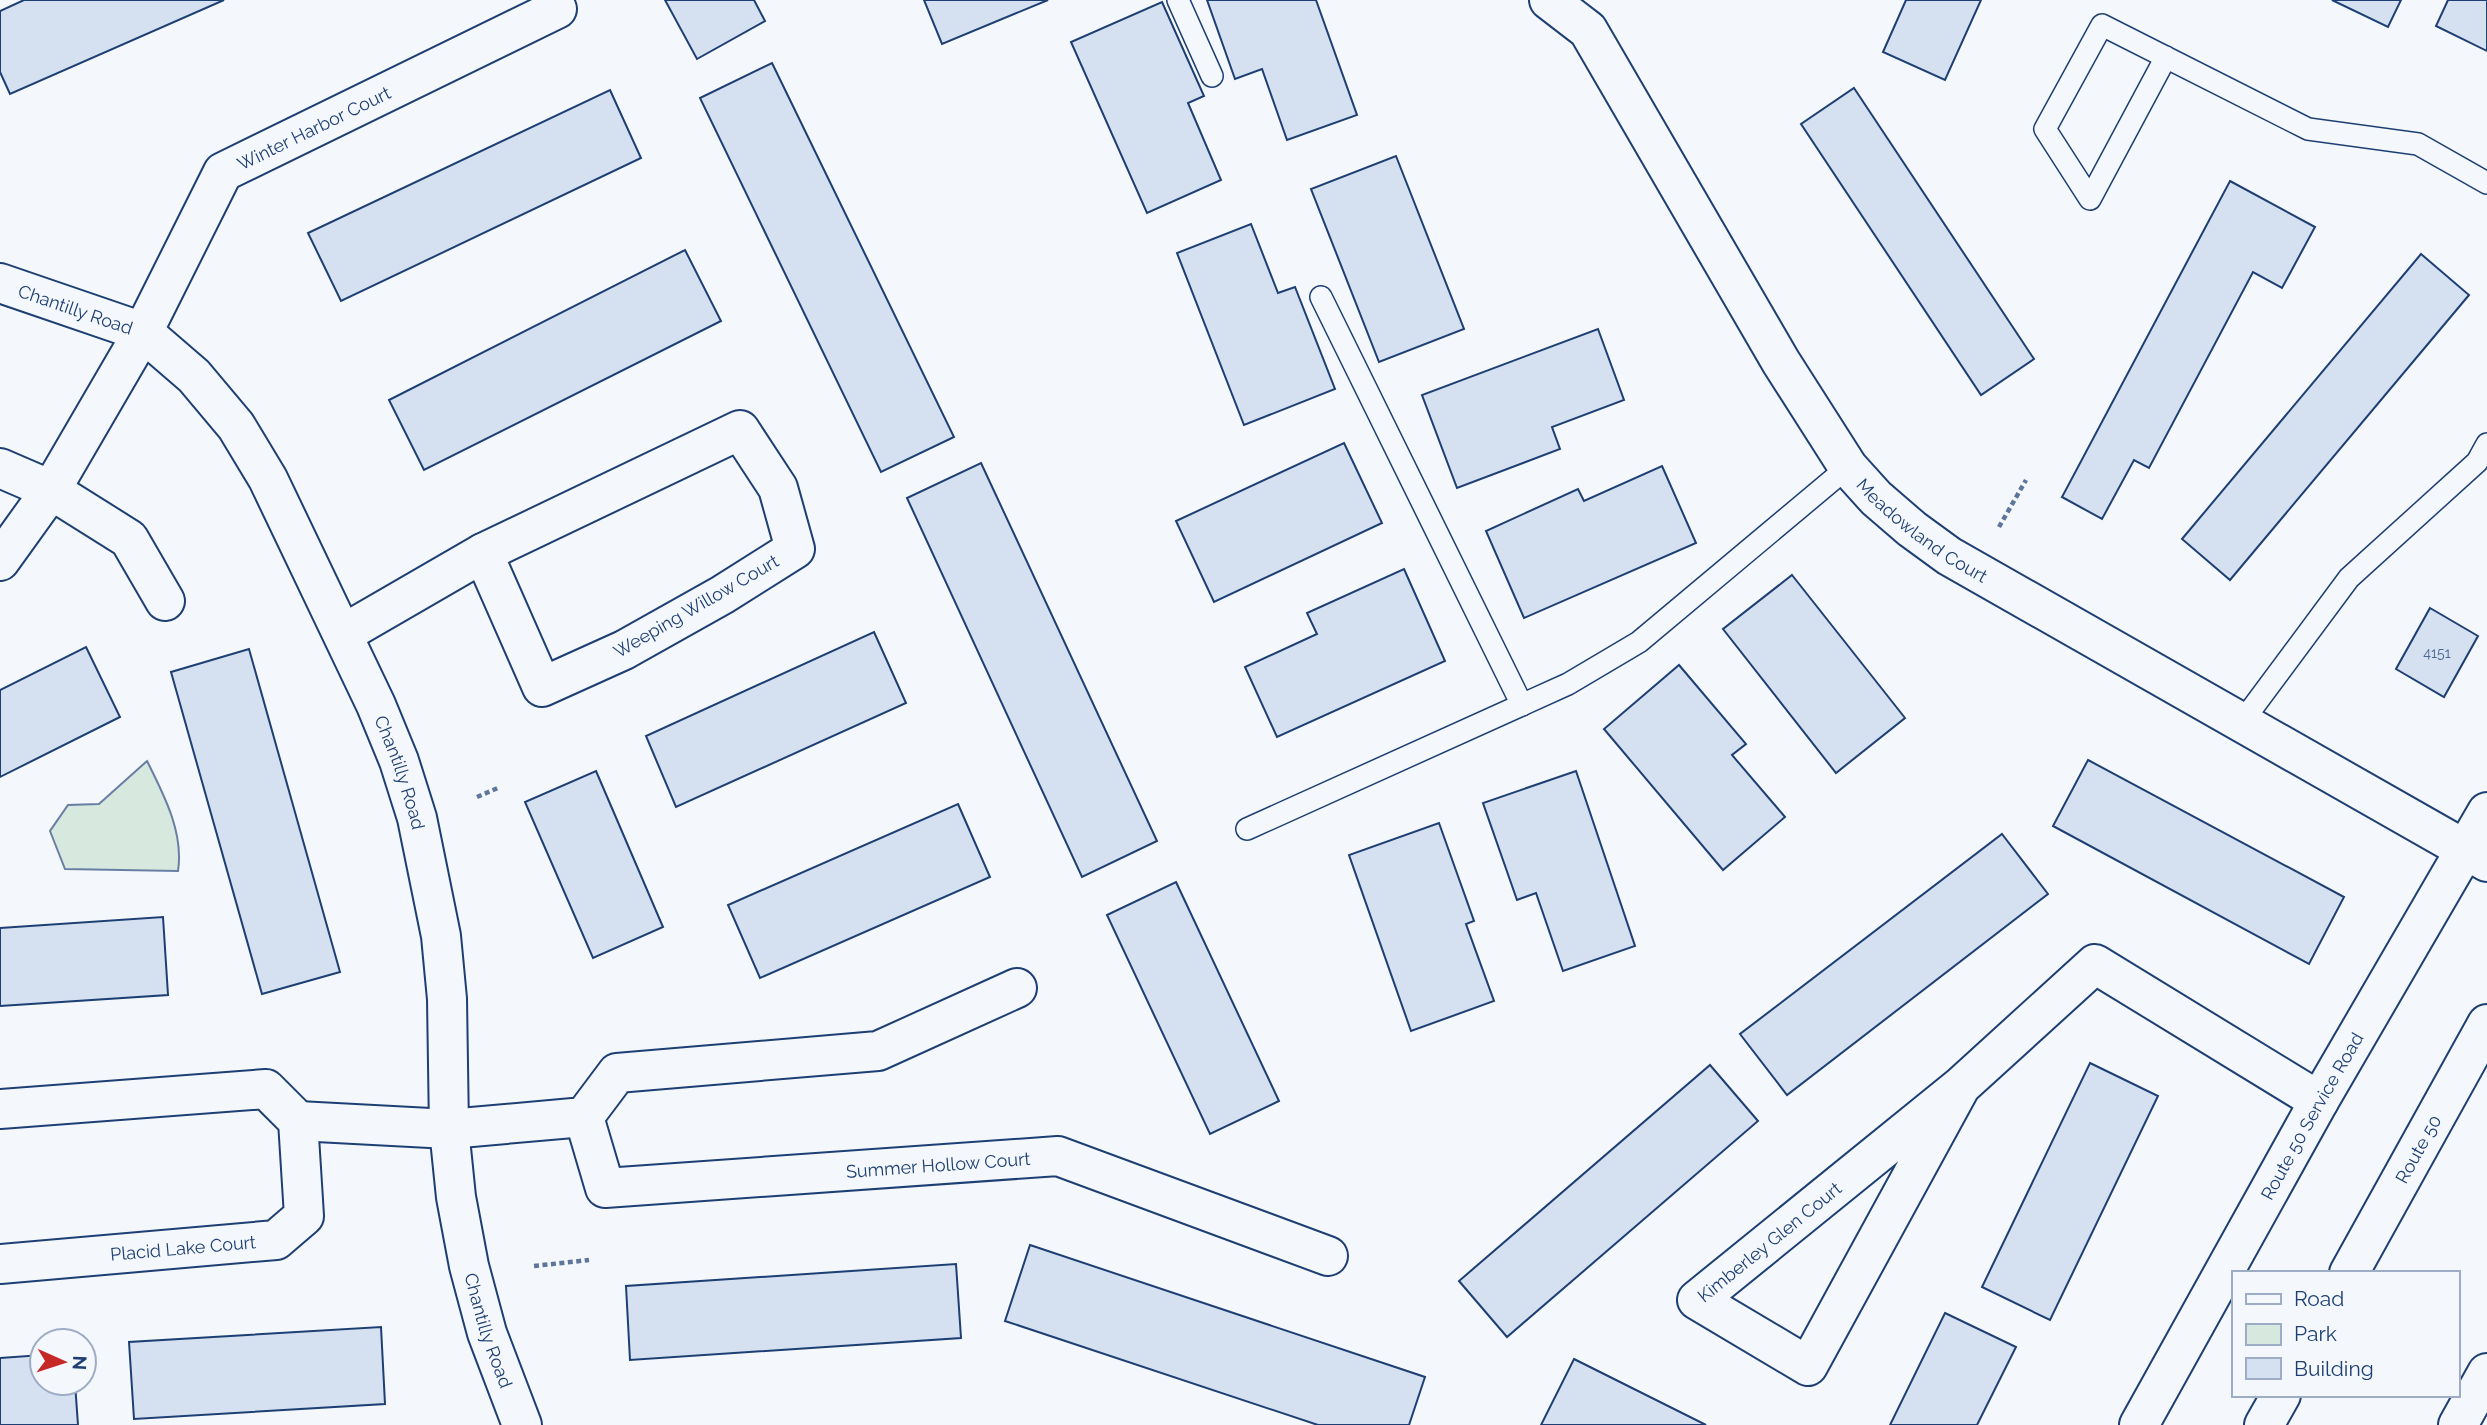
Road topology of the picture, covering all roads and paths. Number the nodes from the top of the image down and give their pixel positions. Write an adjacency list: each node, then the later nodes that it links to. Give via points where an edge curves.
1 (552, 0): 9 (main road, Winter Harbor Court, via 557,9 223,172)
2 (1178, 0): 5 (lane)
3 (1549, 0): 11 (main road, Meadowland Court, via 1588,30 1781,362)
4 (2166, 57): 4 (lane, via 2102,25 2045,129 2090,199); 6 (lane, via 2308,129 2418,144)
5 (1212, 76)
6 (2487, 183)
7 (0, 283): 9 (main road, Chantilly Road)
8 (1321, 297): 20 (lane)
9 (143, 332): 14 (main road); 19 (main road, Chantilly Road, via 194,376 236,426 268,479)
10 (2487, 444): 21 (lane, via 2477,462 2349,578)
11 (1848, 467): 20 (lane, via 1639,642); 21 (main road, Meadowland Court, via 1876,498 1949,556)
12 (0, 468): 14 (main road)
13 (2026, 480): 15 (path)
14 (51, 490): 17 (main road); 18 (main road, via 129,539)
15 (1998, 527)
16 (483, 553): 16 (main road, Weeping Willow Court, via 542,687 624,650 795,549 778,488 740,430); 19 (main road, Weeping Willow Court)
17 (0, 561)
18 (165, 601)
19 (343, 635): 34 (main road, Chantilly Road, via 390,739 417,818 441,936)
20 (1522, 705): 25 (lane)
21 (2242, 722): 26 (main road, Meadowland Court)
22 (500, 787): 23 (path)
23 (477, 797)
24 (2487, 811): 26 (main road, Route 50 Service Road)
25 (1247, 829)
26 (2477, 855): 30 (main road, Route 50 Service Road)
27 (1017, 988): 32 (main road, via 878,1051 617,1073)
28 (2487, 1024): 39 (main road, Route 50)
29 (1961, 1086): 29 (main road, Kimberley Glen Court, via 1877,1154 1697,1300 1808,1366); 30 (main road, Kimberley Glen Court, via 2095,964)
30 (2319, 1101): 43 (main road, Route 50 Service Road)
31 (0, 1109): 33 (main road, via 266,1089)
32 (584, 1116): 34 (main road); 35 (main road, Summer Hollow Court, via 605,1188 1058,1156)
33 (298, 1121): 34 (main road); 37 (main road, Placid Lake Court, via 304,1216 276,1240)
34 (449, 1129): 42 (main road, Chantilly Road, via 469,1266 487,1333)
35 (1328, 1256)
36 (589, 1260): 38 (path)
37 (0, 1264)
38 (534, 1266)
39 (2350, 1271)
40 (2487, 1373): 45 (main road)
41 (2280, 1397): 44 (main road)
42 (522, 1425)
43 (2139, 1425)
44 (2264, 1425)
45 (2458, 1425)

